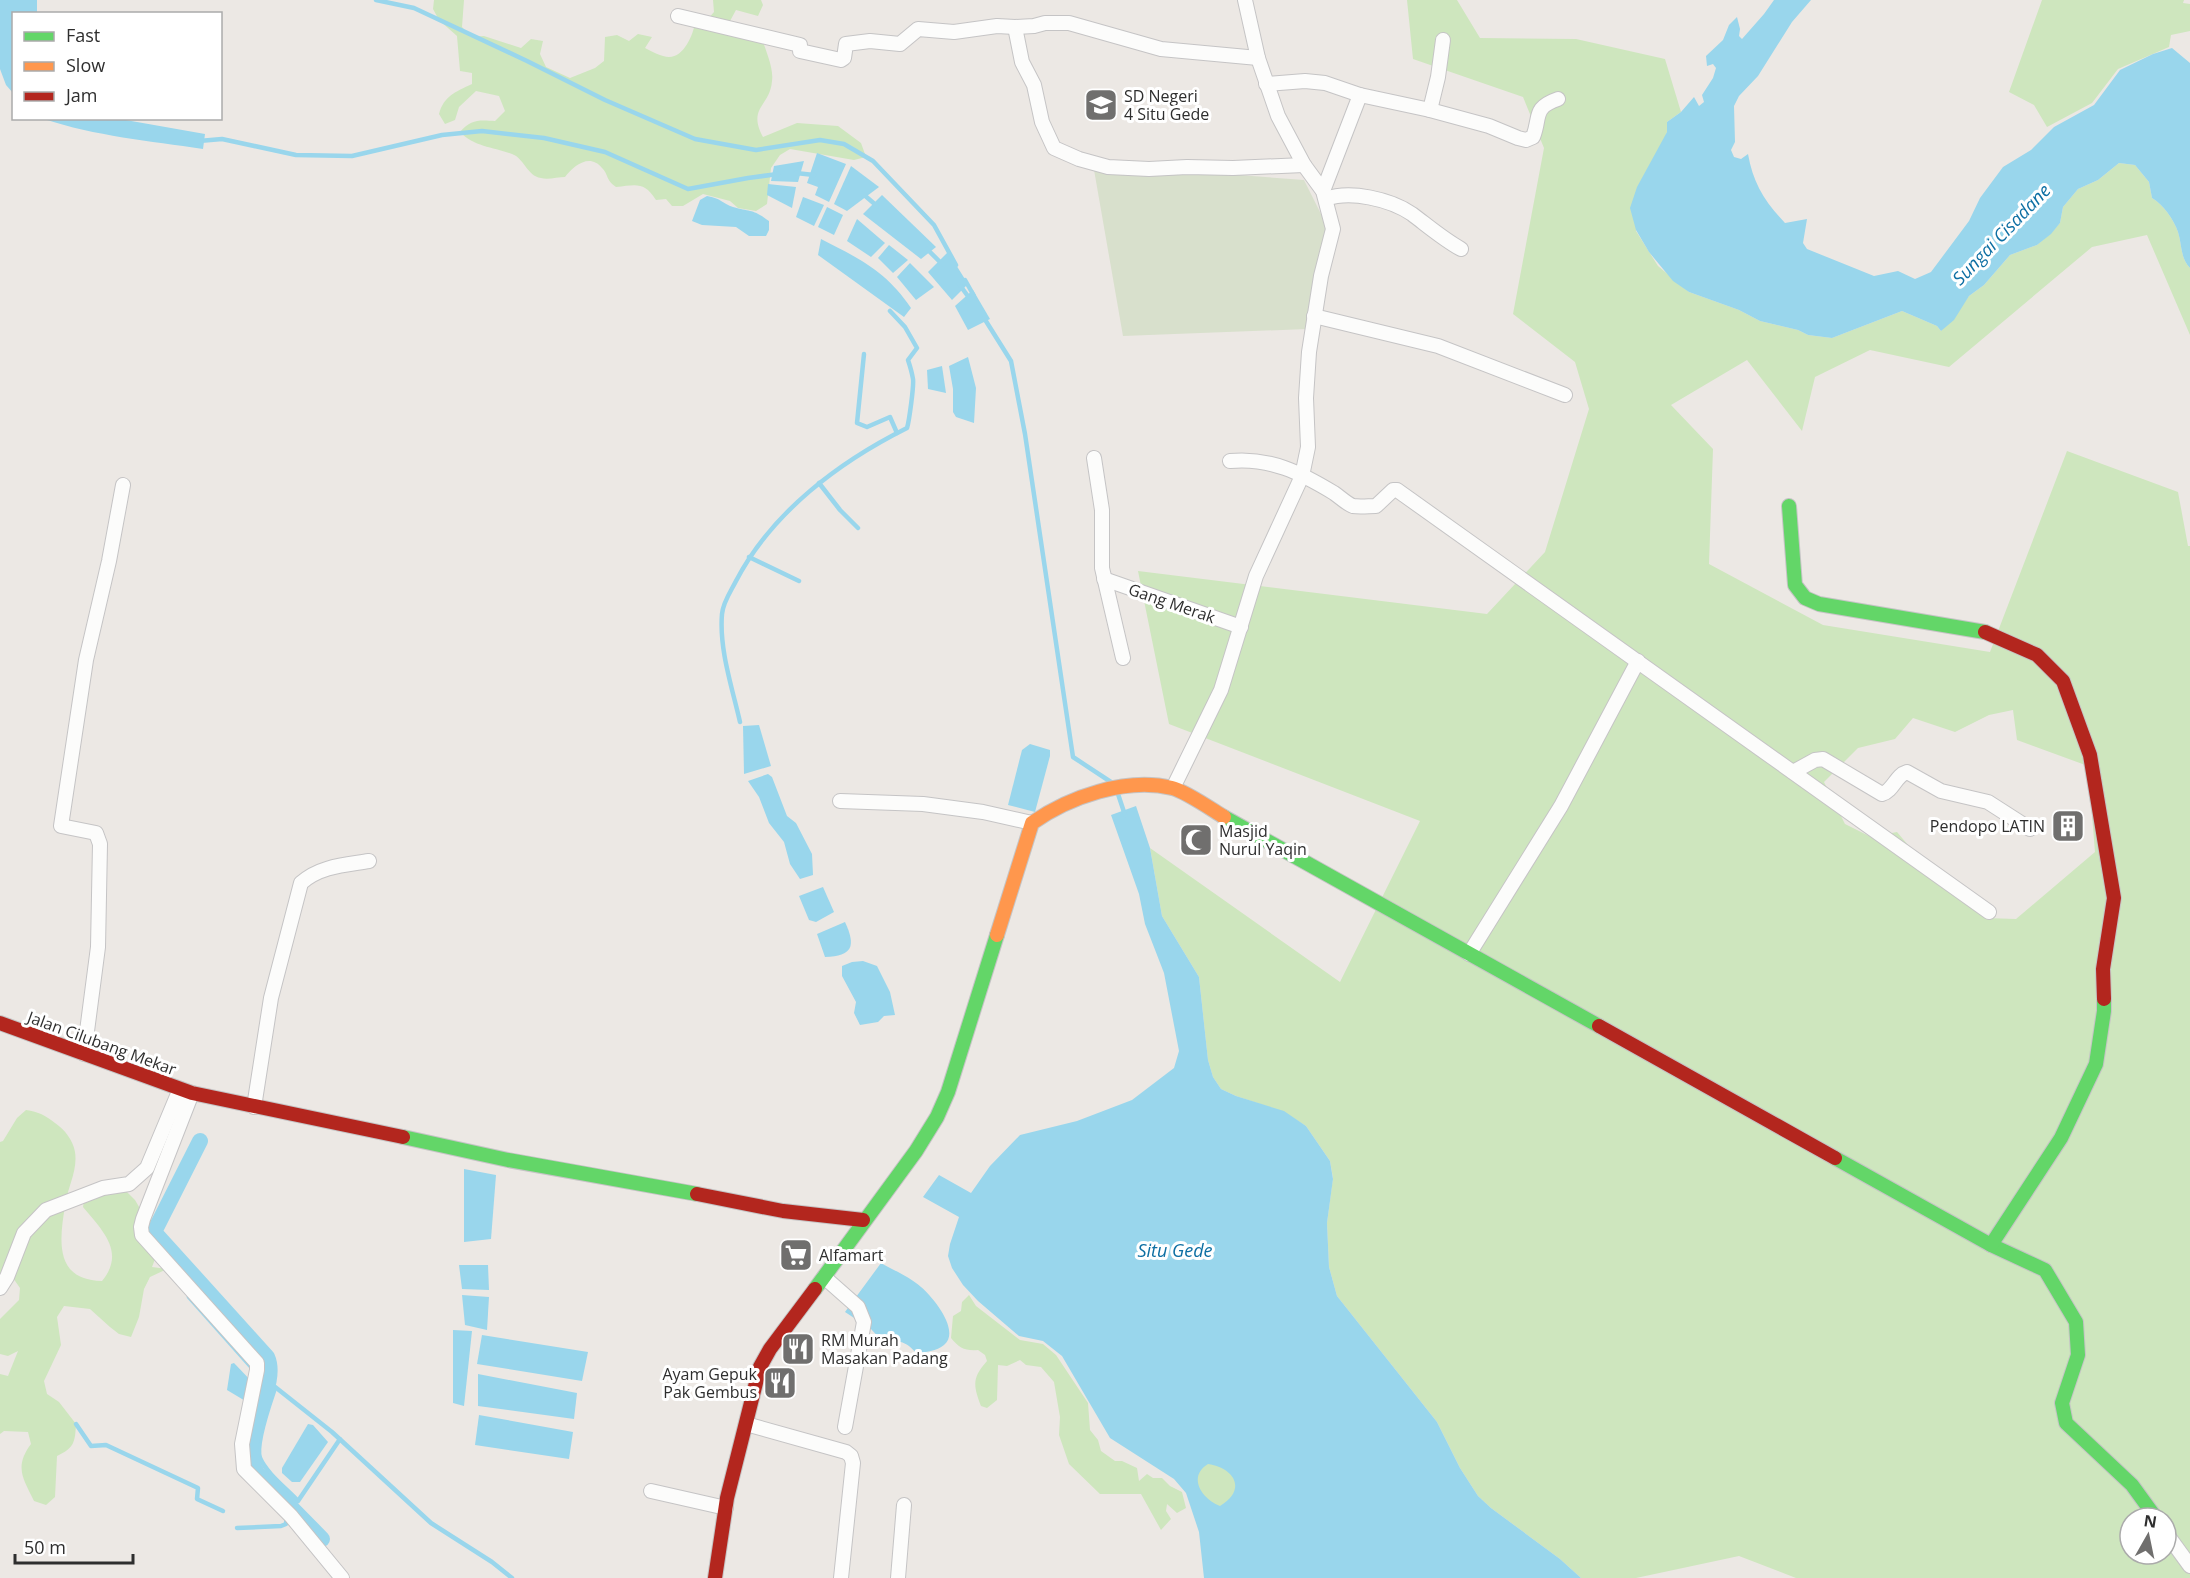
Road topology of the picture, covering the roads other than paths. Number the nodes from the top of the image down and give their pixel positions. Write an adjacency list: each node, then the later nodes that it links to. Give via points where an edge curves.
1 (1245, 0): 5 (street)
2 (678, 16): 3 (street, via 800,45 800,51 841,60 846,44 900,44 918,29 954,32)
3 (1016, 27): 5 (street, via 1069,24 1161,49); 10 (street, via 1022,62 1034,85 1042,122 1054,148 1108,167)
4 (1443, 40): 9 (street)
5 (1258, 58): 6 (street)
6 (1266, 84): 7 (street, via 1325,83); 10 (street)
7 (1360, 95): 9 (street); 11 (street)
8 (1558, 99): 9 (street, via 1546,103 1539,112 1533,137 1526,140)
9 (1430, 110)
10 (1304, 165): 11 (street)
11 (1324, 195): 12 (street, via 1371,198 1401,207); 13 (street, via 1333,229)
12 (1461, 249)
13 (1314, 316): 14 (street, via 1438,346); 17 (street, via 1306,398 1308,447)
14 (1565, 395)
15 (1094, 458): 20 (street, via 1102,510)
16 (1230, 461): 17 (street, via 1268,462)
17 (1302, 476): 21 (street, via 1256,576); 23 (street, via 1352,506 1376,506 1398,490)
18 (123, 485): 33 (street, via 86,660 61,826 96,833 100,844 98,947)
19 (1789, 506): 37 (street, via 1795,585 1805,598 1819,604 1981,630 2037,655 2063,681 2090,755 2114,898 2103,969 2104,1011 2096,1064 2061,1138)
20 (1104, 579): 21 (street, Gang Merak); 22 (street)
21 (1240, 627): 25 (street, via 1221,690)
22 (1123, 658)
23 (1638, 661): 24 (street); 31 (street, via 1561,806)
24 (1793, 772): 28 (street, via 1815,760 1825,760 1882,794 1907,772 1941,791 1990,803); 30 (street)
25 (1173, 788): 27 (street, via 1154,785 1095,792 1056,806); 31 (street)
26 (840, 801): 27 (street, via 923,804)
27 (1032, 823): 36 (street, via 941,1108 921,1146)
28 (2030, 829)
29 (369, 861): 35 (street, via 331,867 301,883 271,998)
30 (1989, 912)
31 (1469, 954): 37 (street)
32 (0, 1023): 33 (street, Jalan Cilubang Mekar)
33 (84, 1054): 34 (street, Jalan Cilubang Mekar)
34 (186, 1091): 35 (street, Jalan Cilubang Mekar); 39 (street, via 147,1168 129,1184 103,1188 46,1210 24,1233); 48 (street, via 143,1219 142,1235 257,1363 242,1449 244,1469 291,1515)
35 (254, 1107): 36 (street, Jalan Cilubang Mekar, via 508,1160 783,1211)
36 (863, 1220): 38 (street)
37 (1991, 1245): 44 (street, via 2045,1270 2061,1296 2076,1322 2078,1355 2062,1403 2066,1423 2132,1485)
38 (824, 1277): 40 (street, via 760,1367); 41 (street, via 858,1308 864,1322)
39 (0, 1288)
40 (746, 1424): 45 (street); 50 (street, via 851,1456)
41 (845, 1427)
42 (651, 1491): 45 (street)
43 (904, 1505): 51 (street)
44 (2147, 1506)
45 (726, 1508): 49 (street)
46 (2178, 1550): 47 (street)
47 (2190, 1566)
48 (342, 1578)
49 (715, 1578)
50 (842, 1578)
51 (898, 1578)

